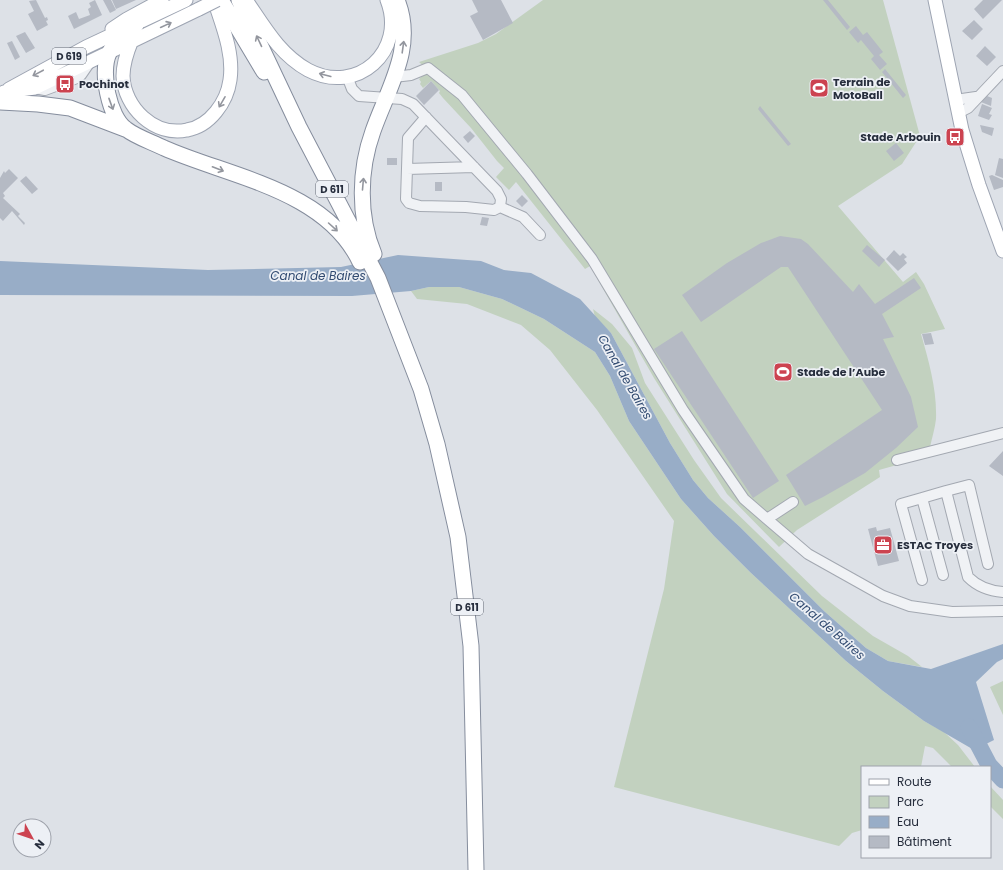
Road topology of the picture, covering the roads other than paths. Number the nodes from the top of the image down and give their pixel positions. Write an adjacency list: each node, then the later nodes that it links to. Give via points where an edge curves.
1 (162, 0): 12 (main road, via 127,18)
2 (186, 0): 10 (main road, D 619)
3 (216, 0): 11 (main road, D 619, one-way to 3, bridge); 11 (main road, one-way to 11, via 229,50 230,80 223,103 206,121 197,126 187,130 163,128 138,114 125,90 123,75 125,57)
4 (221, 0): 23 (highway, D 611)
5 (239, 0): 23 (highway, D 611, one-way to 5)
6 (246, 0): 15 (main road, one-way to 6, via 332,77 320,74 296,62 271,37)
7 (388, 0): 15 (main road, via 392,11 388,44 376,62 364,72)
8 (397, 0): 16 (highway, one-way to 8, via 404,45 404,22)
9 (935, 0): 20 (main road)
10 (136, 25): 12 (main road, D 619); 13 (highway)
11 (132, 40): 13 (main road, D 619)
12 (86, 47): 17 (main road, D 619, one-way to 17)
13 (109, 52): 17 (main road, D 619, via 35,88); 24 (highway, one-way to 24, via 106,86 110,104)
14 (1002, 73): 19 (street)
15 (347, 76): 18 (street, via 352,89 359,96)
16 (394, 77): 18 (highway); 37 (street, via 411,75 428,68 462,95 592,259 692,422 744,499)
17 (1, 96): 24 (highway, via 70,108)
18 (387, 97): 22 (street, via 408,101); 30 (highway, one-way to 18, via 364,169 373,131)
19 (976, 97): 20 (street); 21 (street, via 968,108)
20 (955, 100): 21 (main road)
21 (958, 113): 29 (main road, via 979,185)
22 (426, 117): 25 (street); 26 (street, via 408,138)
23 (299, 127): 30 (highway, D 611)
24 (125, 129): 30 (highway, one-way to 30, via 174,152 296,200)
25 (474, 167): 26 (street); 27 (street, via 497,191 501,199)
26 (407, 169): 27 (street, via 406,199 409,203 420,206 494,210)
27 (500, 207): 28 (street, via 523,217)
28 (540, 235)
29 (1003, 250)
30 (364, 251): 31 (highway); 31 (highway, via 378,278)
31 (386, 305): 43 (highway, D 611, via 408,352 437,444 458,537 471,646)
32 (1003, 433): 33 (street)
33 (897, 460)
34 (946, 491): 35 (street); 38 (street, via 969,485); 41 (street, via 968,577 974,583)
35 (922, 498): 39 (street); 40 (street, via 901,504)
36 (793, 502): 37 (street)
37 (767, 519): 42 (street, via 808,554 883,596 910,606 952,612)
38 (988, 564)
39 (943, 575)
40 (922, 580)
41 (1003, 592)
42 (1003, 611)
43 (476, 870)

